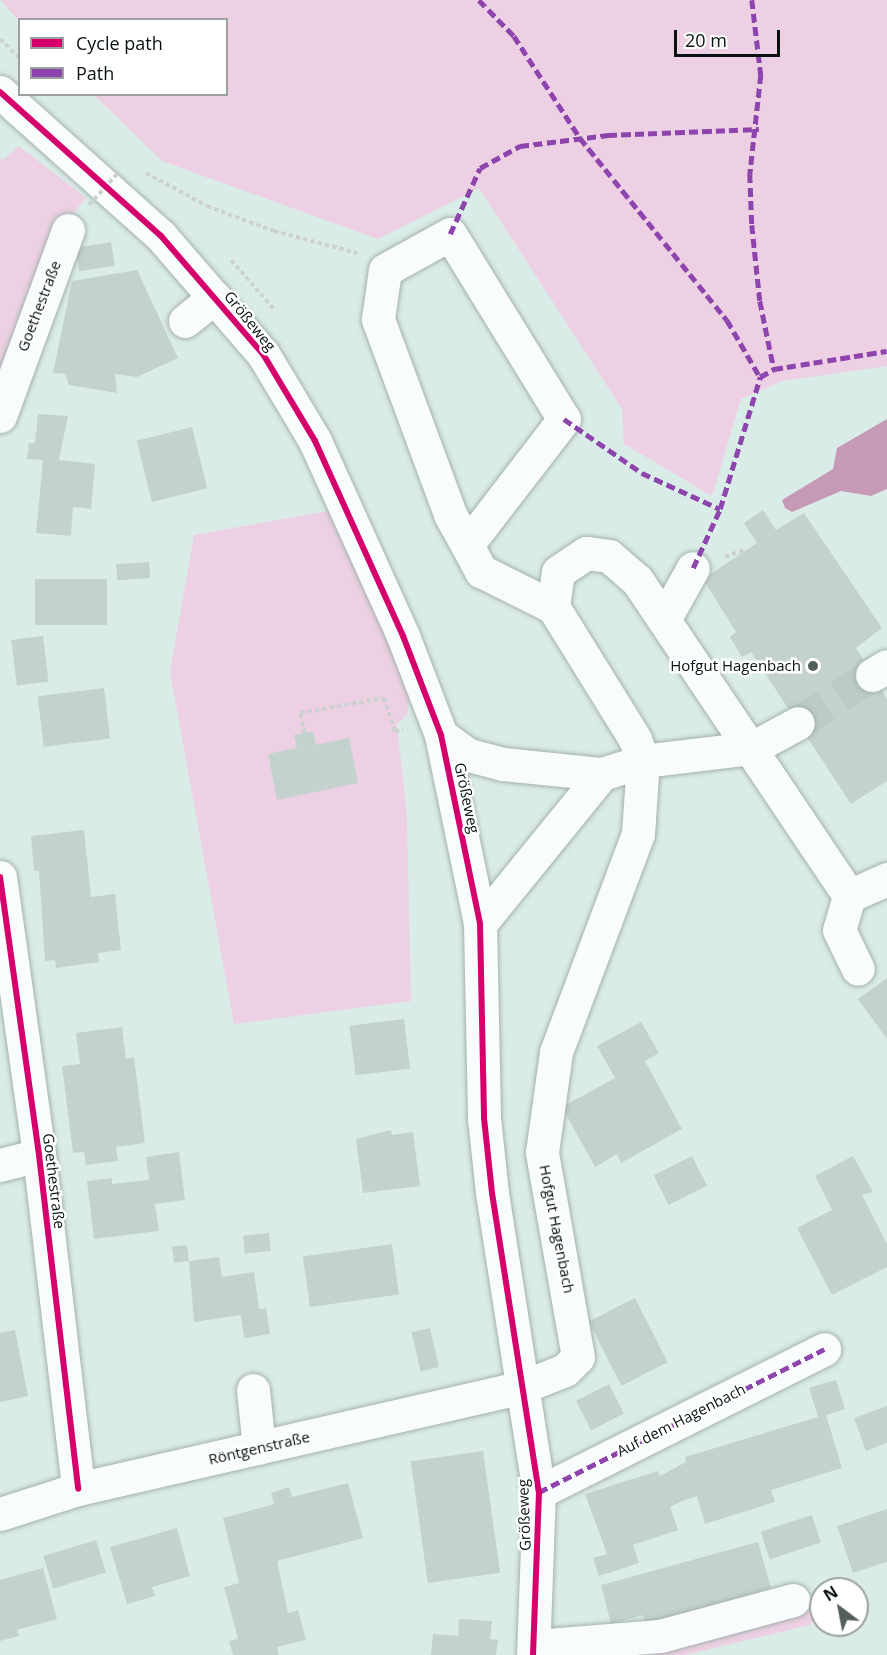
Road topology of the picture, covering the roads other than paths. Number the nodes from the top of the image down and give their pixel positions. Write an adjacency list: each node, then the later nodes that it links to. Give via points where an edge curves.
1 (0, 92): 3 (street, Größeweg, via 162,236)
2 (68, 230): 5 (street, Goethestraße)
3 (215, 297): 4 (street); 11 (street, Größeweg, via 263,354 315,441 403,636)
4 (185, 321)
5 (1, 406)
6 (467, 545): 6 (street, via 564,419 450,234 385,270 378,318 450,514); 8 (street, via 481,571)
7 (693, 568): 9 (street)
8 (553, 607): 9 (street, via 558,572 586,553 609,556 637,580); 13 (street)
9 (665, 618): 12 (street)
10 (798, 723): 12 (street)
11 (441, 735): 14 (street, via 469,755 503,764); 18 (street, Größeweg)
12 (752, 748): 13 (street); 17 (street)
13 (643, 761): 14 (street); 23 (street, Hofgut Hagenbach, via 638,834 599,912 556,1052 542,1152 578,1357 565,1370)
14 (602, 774): 18 (street)
15 (0, 877): 20 (street, Goethestraße)
16 (887, 879): 17 (street)
17 (849, 896): 19 (street, via 839,930)
18 (480, 924): 23 (street, Größeweg, via 484,1118)
19 (858, 969)
20 (39, 1155): 21 (street); 26 (street, Goethestraße)
21 (0, 1165)
22 (824, 1348): 27 (street, Auf dem Hagenbach)
23 (520, 1388): 25 (street, Röntgenstraße); 27 (street, Größeweg)
24 (254, 1390): 25 (street)
25 (259, 1448): 26 (street, Röntgenstraße)
26 (78, 1489): 28 (street, Röntgenstraße)
27 (539, 1492): 30 (street, Größeweg)
28 (0, 1514)
29 (793, 1600): 30 (street, via 660,1636)
30 (534, 1651)

